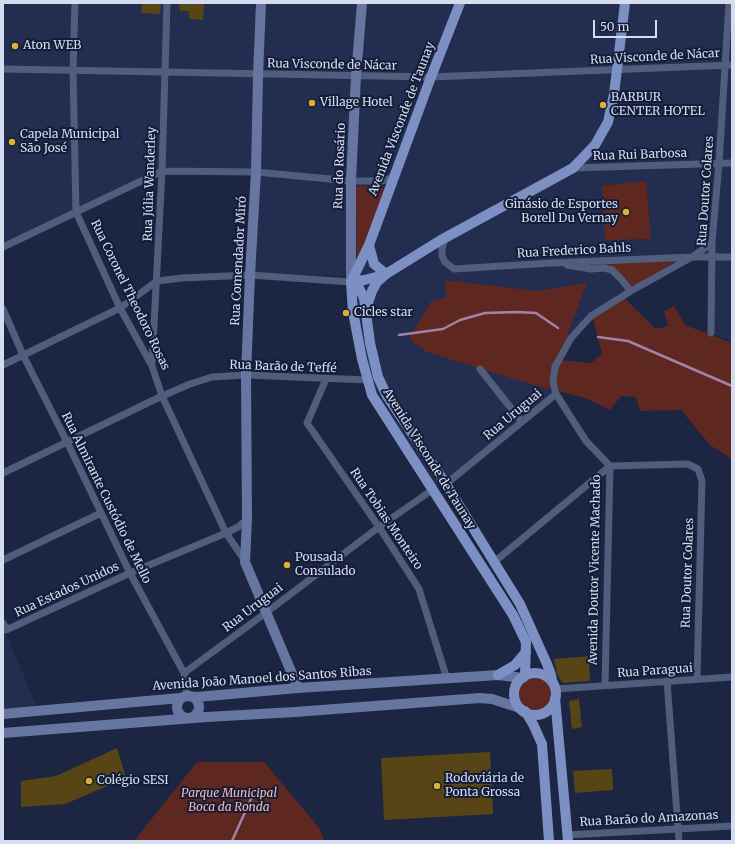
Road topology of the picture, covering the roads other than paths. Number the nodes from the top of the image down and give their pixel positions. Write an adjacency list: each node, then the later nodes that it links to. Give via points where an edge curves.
1 (75, 3): 10 (street, Rua Coronel Theodoro Rosas)
2 (167, 3): 12 (street, Rua Júlia Wanderley)
3 (261, 3): 13 (main road, Rua Comendador Miró)
4 (362, 3): 14 (main road, Rua do Rosário)
5 (460, 3): 15 (main road, Avenida Visconde de Taunay)
6 (625, 3): 11 (main road)
7 (729, 3): 8 (street, Rua Doutor Colares)
8 (729, 65): 11 (street, Rua Visconde de Nácar); 16 (street, Rua Doutor Colares)
9 (3, 69): 10 (street, Rua Visconde de Nácar)
10 (73, 70): 12 (street, Rua Visconde de Nácar); 23 (street, Rua Coronel Theodoro Rosas)
11 (617, 70): 15 (street, Rua Visconde de Nácar); 18 (main road, via 608,122 595,145)
12 (164, 72): 13 (street, Rua Visconde de Nácar); 19 (street, Rua Júlia Wanderley)
13 (258, 75): 14 (street, Rua Visconde de Nácar); 20 (main road, Rua Comendador Miró)
14 (356, 76): 15 (street, Rua Visconde de Nácar); 22 (main road, Rua do Rosário)
15 (431, 77): 21 (main road, Avenida Visconde de Taunay)
16 (719, 163): 17 (street, Rua Rui Barbosa); 18 (street, Rua Rui Barbosa); 25 (street, Rua Doutor Colares)
17 (732, 163)
18 (572, 168): 24 (main road)
19 (162, 171): 20 (street); 23 (street); 34 (street, Rua Júlia Wanderley)
20 (256, 172): 22 (street); 33 (main road, Rua Comendador Miró)
21 (394, 177): 22 (street, via 382,181); 26 (main road, Avenida Visconde de Taunay)
22 (351, 182): 35 (main road, Rua do Rosário)
23 (76, 212): 27 (street); 37 (street, Rua Coronel Theodoro Rosas)
24 (445, 238): 31 (street, Rua Frederico Bahls, via 442,256 454,269); 32 (main road)
25 (712, 243): 28 (street, Avenida Doutor Vicente Machado); 30 (street, Rua Doutor Colares)
26 (369, 244): 32 (main road, via 374,264); 35 (main road, Avenida Visconde de Taunay)
27 (3, 247)
28 (692, 257): 30 (street, Rua Frederico Bahls); 31 (street, Rua Frederico Bahls); 36 (street, Avenida Doutor Vicente Machado)
29 (732, 257): 30 (street, Rua Frederico Bahls)
30 (712, 258): 40 (street, Rua Doutor Colares)
31 (551, 263): 36 (street, via 612,270)
32 (386, 274): 35 (main road); 39 (main road, via 372,291)
33 (250, 275): 34 (street); 35 (street); 45 (main road, Rua Comendador Miró)
34 (157, 281): 37 (street); 43 (street, Rua Júlia Wanderley)
35 (351, 282): 39 (main road, via 362,293); 47 (main road, Avenida Visconde de Taunay, via 353,312)
36 (631, 291): 48 (street, Avenida Doutor Vicente Machado, via 592,316 570,338 556,367 553,382)
37 (120, 308): 41 (street); 43 (street, Rua Coronel Theodoro Rosas)
38 (3, 309): 41 (street, Rua Almirante Custódio de Mello)
39 (366, 310): 54 (main road, Avenida Visconde de Taunay, via 378,377 387,396)
40 (711, 333)
41 (23, 355): 42 (street); 51 (street, Rua Almirante Custódio de Mello)
42 (3, 365)
43 (152, 366): 49 (street, Rua Coronel Theodoro Rosas)
44 (480, 369): 50 (street)
45 (246, 375): 46 (street, Rua Barão de Teffé); 49 (street, Rua Barão de Teffé, via 212,377); 57 (main road, Rua Comendador Miró)
46 (326, 379): 47 (street, Rua Barão de Teffé); 58 (street, Rua Tobias Monteiro, via 307,423)
47 (368, 380): 55 (main road, Avenida Visconde de Taunay, via 372,395)
48 (556, 394): 50 (street, Rua Uruguai); 52 (street, Avenida Doutor Vicente Machado, via 586,441)
49 (162, 396): 51 (street, Rua Barão de Teffé); 59 (street, Rua Coronel Theodoro Rosas)
50 (522, 422): 54 (street, Rua Uruguai)
51 (67, 442): 53 (street, Rua Barão de Teffé); 56 (street, Rua Almirante Custódio de Mello)
52 (610, 466): 62 (street); 72 (street, Rua Doutor Colares, via 688,464 698,469 702,481); 74 (street, Avenida Doutor Vicente Machado)
53 (3, 473)
54 (446, 484): 62 (main road, Avenida Visconde de Taunay)
55 (432, 490): 58 (street, Rua Uruguai); 66 (main road, Avenida Visconde de Taunay, via 513,615 526,642)
56 (101, 513): 60 (street); 63 (street, Rua Almirante Custódio de Mello)
57 (247, 520): 59 (street); 61 (main road, Rua Comendador Miró)
58 (379, 527): 64 (street, Rua Uruguai); 71 (street, Rua Tobias Monteiro, via 419,589)
59 (226, 533): 61 (street, Rua Coronel Theodoro Rosas); 63 (street, Rua Estados Unidos)
60 (3, 560)
61 (245, 562): 64 (main road, Rua Coronel Theodoro Rosas)
62 (493, 563): 76 (main road, Avenida Visconde de Taunay, via 520,604 552,675)
63 (130, 573): 65 (street, Rua Estados Unidos, via 6,630); 67 (street, Rua Almirante Custódio de Mello)
64 (267, 612): 67 (street, Rua Uruguai); 75 (main road, Rua Coronel Theodoro Rosas)
65 (3, 623)
66 (526, 652): 68 (main road, via 515,665); 69 (main road, Avenida Visconde de Taunay)
67 (184, 673): 77 (street, Rua Almirante Custódio de Mello)
68 (498, 676): 69 (main road, Avenida João Manoel dos Santos Ribas); 71 (main road, Avenida João Manoel dos Santos Ribas)
69 (524, 677): 76 (main road, via 540,673 548,677); 78 (main road, Avenida Visconde de Taunay, via 517,683 515,694 515,699)
70 (732, 677): 72 (street, Rua Paraguai)
71 (447, 679): 75 (main road, Avenida João Manoel dos Santos Ribas)
72 (697, 679): 73 (street, Rua Paraguai)
73 (667, 681): 74 (street, Rua Paraguai); 83 (street)
74 (605, 685): 76 (street, Rua Paraguai)
75 (298, 688): 77 (main road, Avenida João Manoel dos Santos Ribas)
76 (554, 689): 78 (main road, via 552,706 544,712 535,714); 84 (main road, Avenida Visconde de Taunay)
77 (187, 696): 79 (main road, Avenida João Manoel dos Santos Ribas); 80 (main road, via 194,699 198,706 196,714); 80 (main road, via 179,701 177,709 181,716)
78 (523, 710): 80 (main road, via 492,699 480,698); 85 (main road, Avenida Visconde de Taunay, via 542,744)
79 (3, 714)
80 (189, 718): 81 (main road)
81 (3, 733)
82 (732, 826): 83 (street, Rua Barão do Amazonas)
83 (679, 829): 84 (street, Rua Barão do Amazonas); 86 (street)
84 (568, 838)
85 (549, 841)
86 (679, 841)

